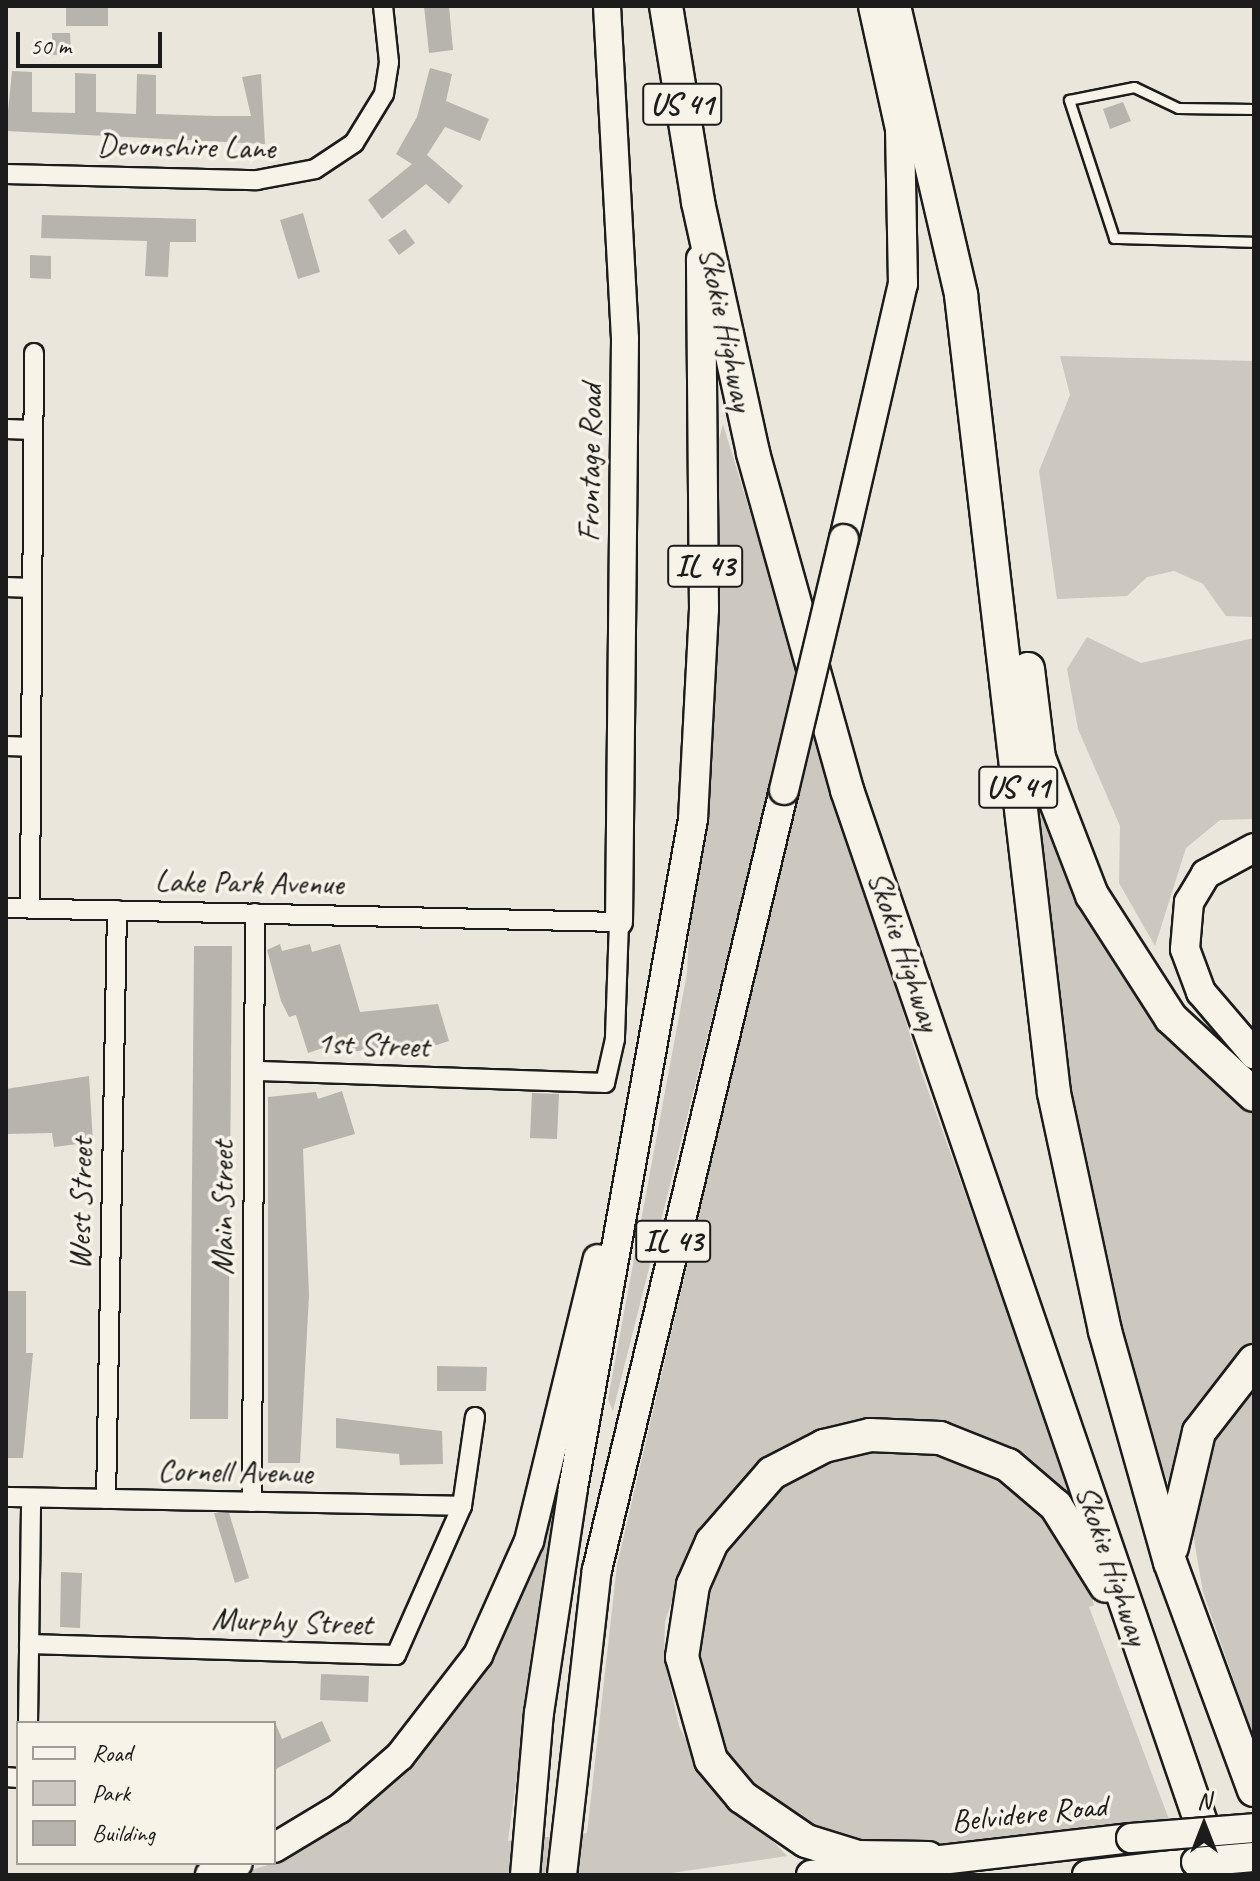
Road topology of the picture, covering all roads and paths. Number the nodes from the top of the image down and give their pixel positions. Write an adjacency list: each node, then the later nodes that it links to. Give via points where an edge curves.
1 (383, 6): 7 (street, Devonshire Lane, via 389,62 384,94 354,143 315,169 257,180)
2 (607, 6): 23 (street, Frontage Road, via 625,339)
3 (666, 6): 8 (highway, Skokie Highway / US 41)
4 (873, 6): 44 (main road, IL 43, bridge, via 900,129 903,284 609,1511 584,1645)
5 (894, 6): 10 (highway, Skokie Highway / US 41)
6 (1254, 109): 9 (lane, via 1178,108 1134,87 1069,100 1114,238)
7 (6, 174)
8 (698, 202): 27 (main road, IL 43, via 707,405 693,819); 37 (highway, Skokie Highway / US 41, via 753,453 847,790)
9 (1254, 242)
10 (961, 295): 26 (highway, via 998,445 1039,758 1092,895 1143,982 1214,1063); 35 (highway, Skokie Highway / US 41, via 1054,1093 1105,1331)
11 (34, 353): 13 (street)
12 (6, 429): 13 (street)
13 (33, 430): 15 (street)
14 (6, 587): 15 (street)
15 (32, 588): 17 (street)
16 (6, 746): 17 (street)
17 (31, 747): 20 (street)
18 (1254, 848): 24 (main road, via 1206,874 1189,902 1185,949 1201,992)
19 (6, 908): 20 (street, Lake Park Avenue)
20 (30, 908): 21 (street, Lake Park Avenue)
21 (117, 910): 22 (street, Lake Park Avenue); 32 (street, West Street)
22 (255, 913): 23 (street, Lake Park Avenue); 25 (street, Main Street)
23 (619, 922): 25 (street, 1st Street, via 615,1039 605,1083)
24 (1254, 1054)
25 (254, 1071): 33 (street, Main Street)
26 (1254, 1095)
27 (638, 1141): 41 (main road, via 610,1212 510,1596 478,1655 400,1756 339,1809); 45 (main road, IL 43, via 573,1488)
28 (1254, 1361): 35 (highway, via 1199,1432)
29 (475, 1417): 34 (street, Murphy Street)
30 (6, 1497): 31 (street, Cornell Avenue)
31 (31, 1498): 32 (street, Cornell Avenue); 36 (street)
32 (106, 1499): 33 (street, Cornell Avenue)
33 (252, 1502): 34 (street, Cornell Avenue)
34 (462, 1506): 36 (street, Murphy Street, via 396,1655)
35 (1170, 1562): 39 (highway, Skokie Highway / US 41)
36 (29, 1644): 38 (street)
37 (1140, 1648): 43 (highway, via 1056,1506 1008,1465 940,1438 870,1435 824,1446 772,1473 737,1505 693,1585 682,1657 711,1760 742,1797 806,1841 858,1857); 47 (highway, Skokie Highway / US 41)
38 (28, 1721)
39 (1254, 1790)
40 (1254, 1828): 43 (main road, Belvidere Road, bridge)
41 (276, 1847)
42 (1254, 1857): 47 (main road, Belvidere Road, bridge)
43 (928, 1858): 49 (main road, Belvidere Road)
44 (563, 1862)
45 (526, 1863)
46 (233, 1865): 48 (main road)
47 (1208, 1868): 50 (main road, Belvidere Road, via 1135,1868); 51 (main road)
48 (210, 1875)
49 (811, 1875)
50 (1087, 1875)
51 (1163, 1875)

